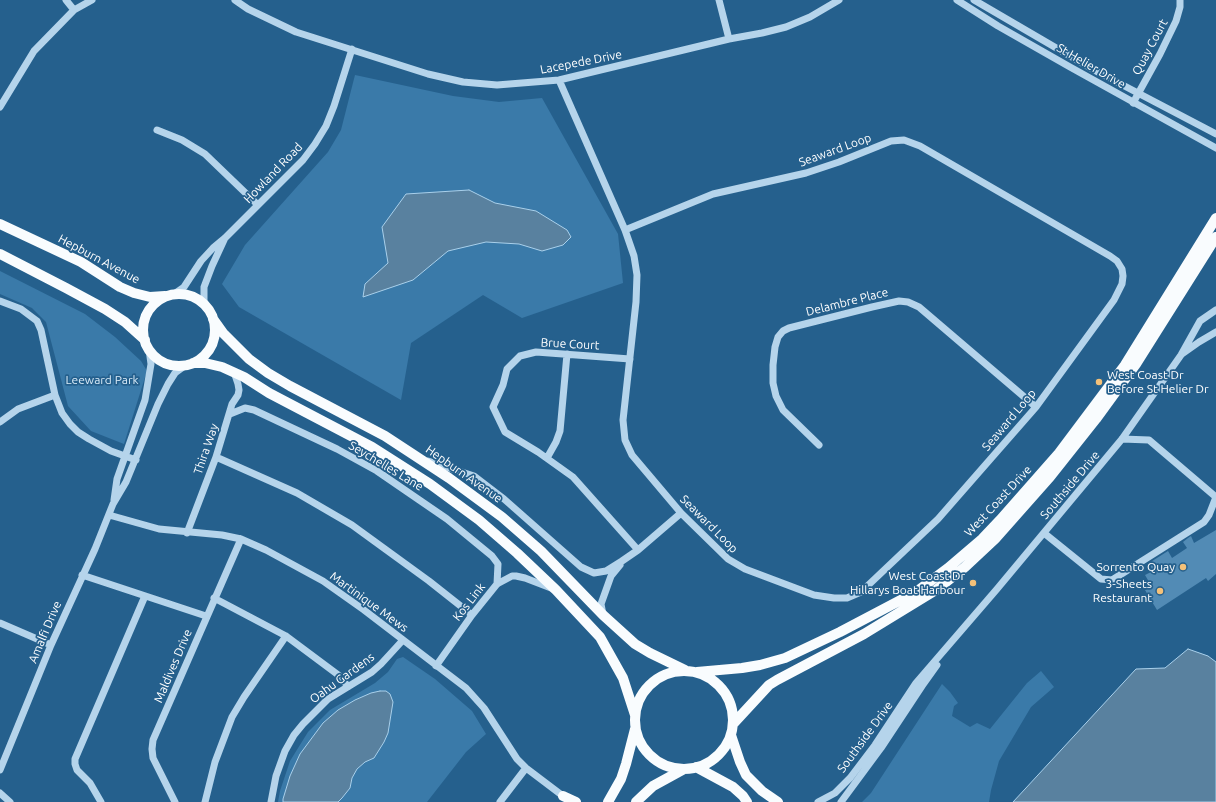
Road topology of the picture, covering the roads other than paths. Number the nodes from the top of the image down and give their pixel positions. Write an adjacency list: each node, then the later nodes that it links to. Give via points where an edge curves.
1 (66, 0): 9 (street)
2 (92, 0): 9 (street)
3 (235, 0): 11 (street, Lacepede Drive, via 296,32)
4 (718, 0): 10 (street)
5 (839, 0): 10 (street, Lacepede Drive, via 786,27)
6 (974, 0): 13 (street, St Helier Drive, via 1094,70)
7 (1180, 0): 13 (street, Quay Court, via 1176,21)
8 (960, 1): 14 (street, St Helier Drive, via 998,26)
9 (74, 10): 15 (street, via 34,51)
10 (730, 39): 12 (street, Lacepede Drive)
11 (352, 50): 12 (street, Lacepede Drive, via 428,74 463,82 497,85); 19 (street, Howland Road, via 334,106 322,132 303,160)
12 (559, 80): 22 (street, Seaward Loop)
13 (1138, 92): 14 (street, Quay Court); 17 (street, St Helier Drive)
14 (1133, 103): 18 (street, St Helier Drive)
15 (0, 107)
16 (157, 130): 19 (street, via 182,140 205,154)
17 (1216, 134)
18 (1216, 148)
19 (258, 205): 24 (street, Howland Road)
20 (1216, 218): 73 (main road, West Coast Drive, via 1125,365 1059,453 976,544 916,592 785,658 742,668)
21 (0, 224): 26 (main road, Hepburn Avenue, via 81,262 134,293 150,297)
22 (625, 230): 35 (street, Seaward Loop, via 637,275); 39 (street, Seaward Loop, via 713,194 806,173 891,141 914,142 1110,256 1122,269 1122,284 1114,300)
23 (1216, 237): 76 (main road, West Coast Drive, via 1136,364 1096,419 1050,477 996,538 936,590 864,634 769,685)
24 (225, 238): 26 (street, Howland Road, via 201,261 184,287); 28 (street, Howland Road, via 204,287)
25 (0, 254): 32 (main road, via 105,309 125,322)
26 (170, 295): 28 (main road, via 190,296); 32 (main road, via 160,300 149,311 144,325)
27 (0, 301): 38 (street, via 21,309 37,321)
28 (204, 305): 30 (main road)
29 (1216, 310): 34 (street, Southside Drive, via 1200,321)
30 (213, 319): 36 (main road, via 213,342 205,354); 47 (main road, Hepburn Avenue, via 223,333 268,373 385,436)
31 (1216, 332): 34 (street, Southside Drive)
32 (147, 345): 36 (main road, via 156,357 165,362 172,365); 44 (street, Amalfi Drive, via 151,364 146,392)
33 (567, 354): 35 (street, Brue Court); 46 (street, via 560,431); 46 (street, Brue Court, via 536,352 520,356 507,369 493,407 505,432)
34 (1181, 355): 42 (street, Southside Drive)
35 (630, 359): 51 (street, Seaward Loop, via 623,420 626,440 632,455)
36 (189, 364): 37 (main road, via 205,363); 48 (street, Amalfi Drive, via 175,373 168,384)
37 (234, 372): 40 (street, Thira Way, via 239,390); 60 (main road, via 269,394 372,448 430,484 479,520)
38 (55, 395): 41 (street, via 18,409); 44 (street, via 62,413 78,432)
39 (1036, 407): 43 (street, Delambre Place, via 919,307 899,301 789,328 778,337 773,365 776,396 783,410); 51 (street, Seaward Loop, via 938,519 861,592 847,598 814,595 745,570 728,559)
40 (230, 414): 45 (street, Thira Way); 59 (street, Seychelles Lane, via 245,408 254,410 337,449 376,471 447,519 492,556 498,564)
41 (0, 422)
42 (1122, 439): 49 (street, via 1149,440); 54 (street, Southside Drive)
43 (819, 445)
44 (125, 456): 48 (street); 50 (street, Amalfi Drive, via 117,479)
45 (216, 457): 53 (street, Thira Way); 63 (street, via 297,493 352,525)
46 (547, 458): 56 (street, via 573,477)
47 (420, 459): 57 (street, via 474,476 581,567 594,573); 64 (main road, Hepburn Avenue, via 502,517 541,551)
48 (136, 460): 50 (street, Amalfi Drive)
49 (1216, 497): 54 (street, via 1204,522 1112,580 1101,579)
50 (113, 504): 52 (street, Amalfi Drive)
51 (681, 513): 56 (street)
52 (109, 515): 53 (street, Martinique Mews, via 159,529); 58 (street, Amalfi Drive)
53 (187, 533): 55 (street, Martinique Mews)
54 (1044, 533): 67 (street, Southside Drive)
55 (241, 539): 62 (street, Maldives Drive); 69 (street, Martinique Mews, via 323,581)
56 (638, 550): 57 (street)
57 (622, 561): 64 (street, via 608,583 601,604)
58 (82, 575): 61 (street); 70 (street, Amalfi Drive)
59 (497, 584): 60 (street, Kos Link, via 516,576); 63 (street, Kos Link)
60 (556, 590): 75 (main road, via 600,637 623,678)
61 (145, 596): 65 (street); 86 (street, via 75,759 77,770 90,783)
62 (214, 598): 65 (street, Maldives Drive); 68 (street)
63 (472, 615): 71 (street, Kos Link)
64 (603, 615): 72 (main road, Hepburn Avenue, via 635,644)
65 (206, 616): 87 (street, Maldives Drive, via 153,740 153,758)
66 (0, 623): 70 (street)
67 (968, 623): 96 (street, Southside Drive, via 916,683 850,778 835,794); 97 (street, Southside Drive)
68 (286, 636): 74 (street, via 341,677); 88 (street, via 232,717 215,762)
69 (403, 640): 71 (street, Martinique Mews); 74 (street, Oahu Gardens, via 372,672)
70 (51, 645): 79 (street, Amalfi Drive)
71 (436, 666): 81 (street, Martinique Mews, via 476,698 509,749)
72 (685, 670): 73 (main road); 75 (main road, via 667,673 651,682 640,697)
73 (697, 672): 76 (main road, via 712,679 724,692 732,707)
74 (348, 687): 89 (street, Oahu Gardens, via 328,699 294,735 276,776)
75 (635, 715): 77 (main road)
76 (733, 724): 78 (main road)
77 (635, 727): 82 (main road, via 644,748 652,757 662,763); 92 (main road, via 621,779)
78 (731, 735): 80 (main road, via 723,749 711,760); 95 (main road, via 746,775)
79 (1, 765)
80 (696, 767): 82 (main road); 94 (main road, via 733,787)
81 (526, 768): 84 (street, Martinique Mews); 90 (street)
82 (684, 769): 93 (main road, via 653,786)
83 (0, 793): 85 (street)
84 (565, 799): 91 (main road)
85 (10, 802)
86 (102, 802)
87 (175, 802)
88 (205, 802)
89 (271, 802)
90 (500, 802)
91 (576, 802)
92 (608, 802)
93 (636, 802)
94 (747, 802)
95 (778, 802)
96 (818, 802)
97 (841, 802)

